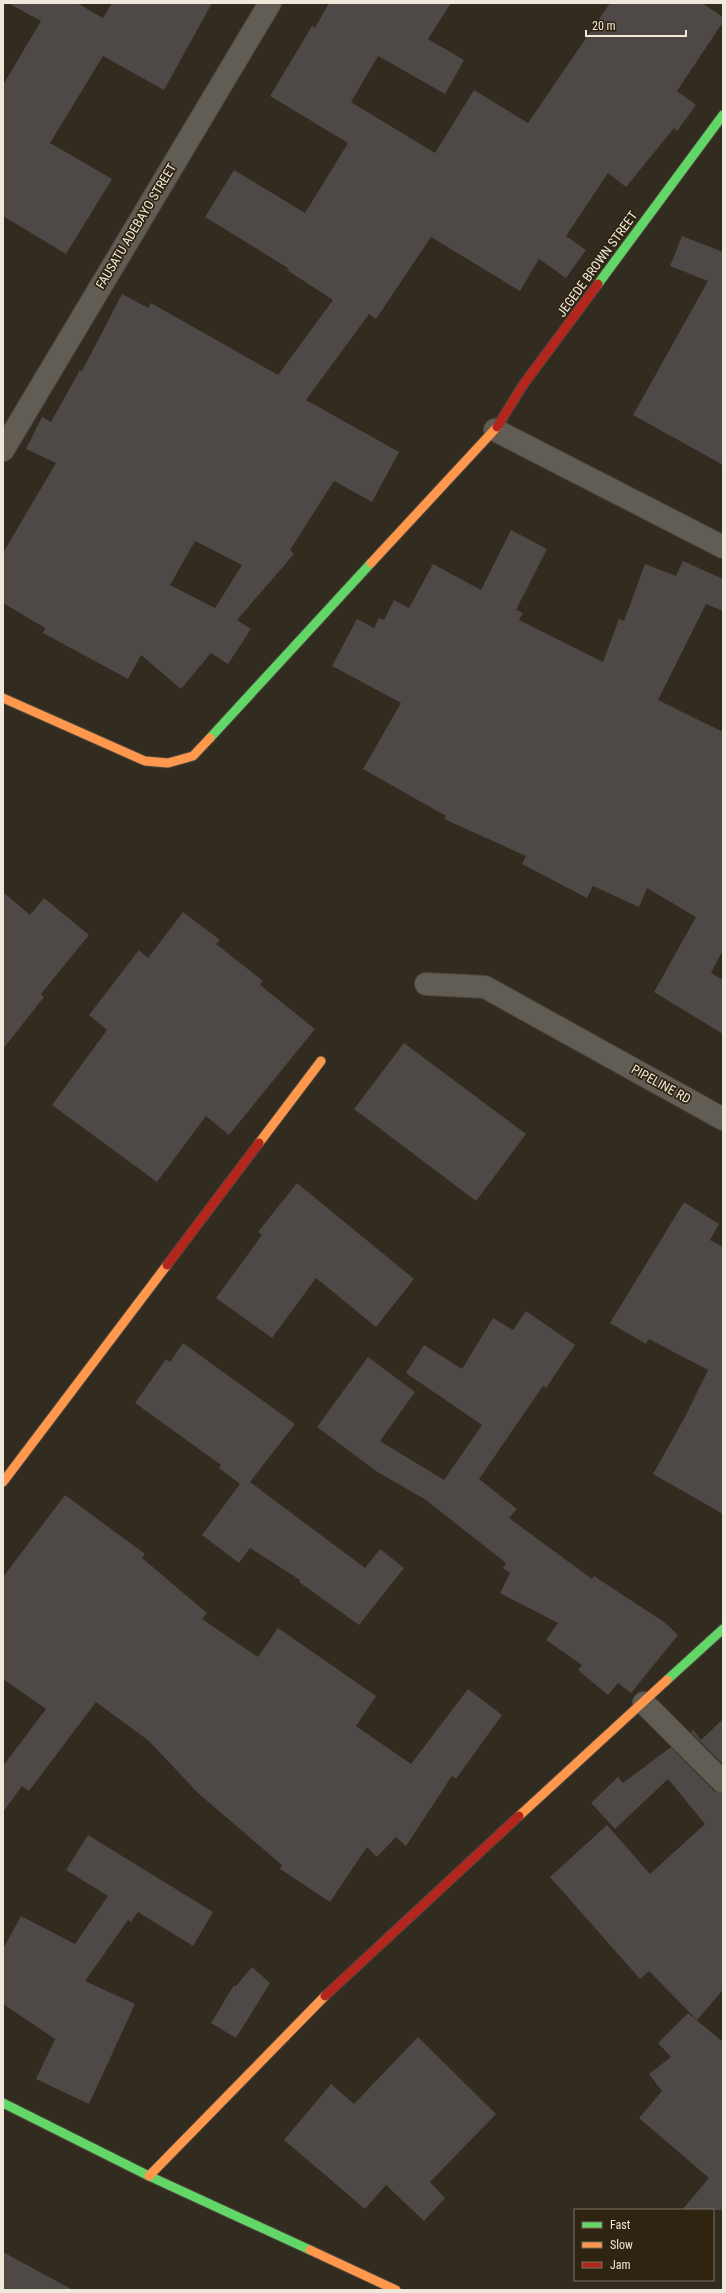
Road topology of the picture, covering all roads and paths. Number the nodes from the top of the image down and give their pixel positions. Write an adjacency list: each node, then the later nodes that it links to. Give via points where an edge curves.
1 (270, 3): 4 (street, FAUSATU ADEBAYO STREET)
2 (723, 115): 3 (street, JEGEDE BROWN STREET, via 523,385)
3 (495, 430): 5 (street); 6 (street, JEGEDE BROWN STREET, via 193,756 168,763 145,761)
4 (3, 450)
5 (723, 547)
6 (3, 698)
7 (426, 984): 9 (street, PIPELINE RD, via 485,987)
8 (321, 1061): 10 (street)
9 (723, 1119)
10 (3, 1482)
11 (723, 1629): 12 (street)
12 (644, 1703): 13 (street); 15 (street, via 341,1979)
13 (723, 1782)
14 (3, 2103): 15 (street)
15 (148, 2176): 16 (street)
16 (396, 2290)

